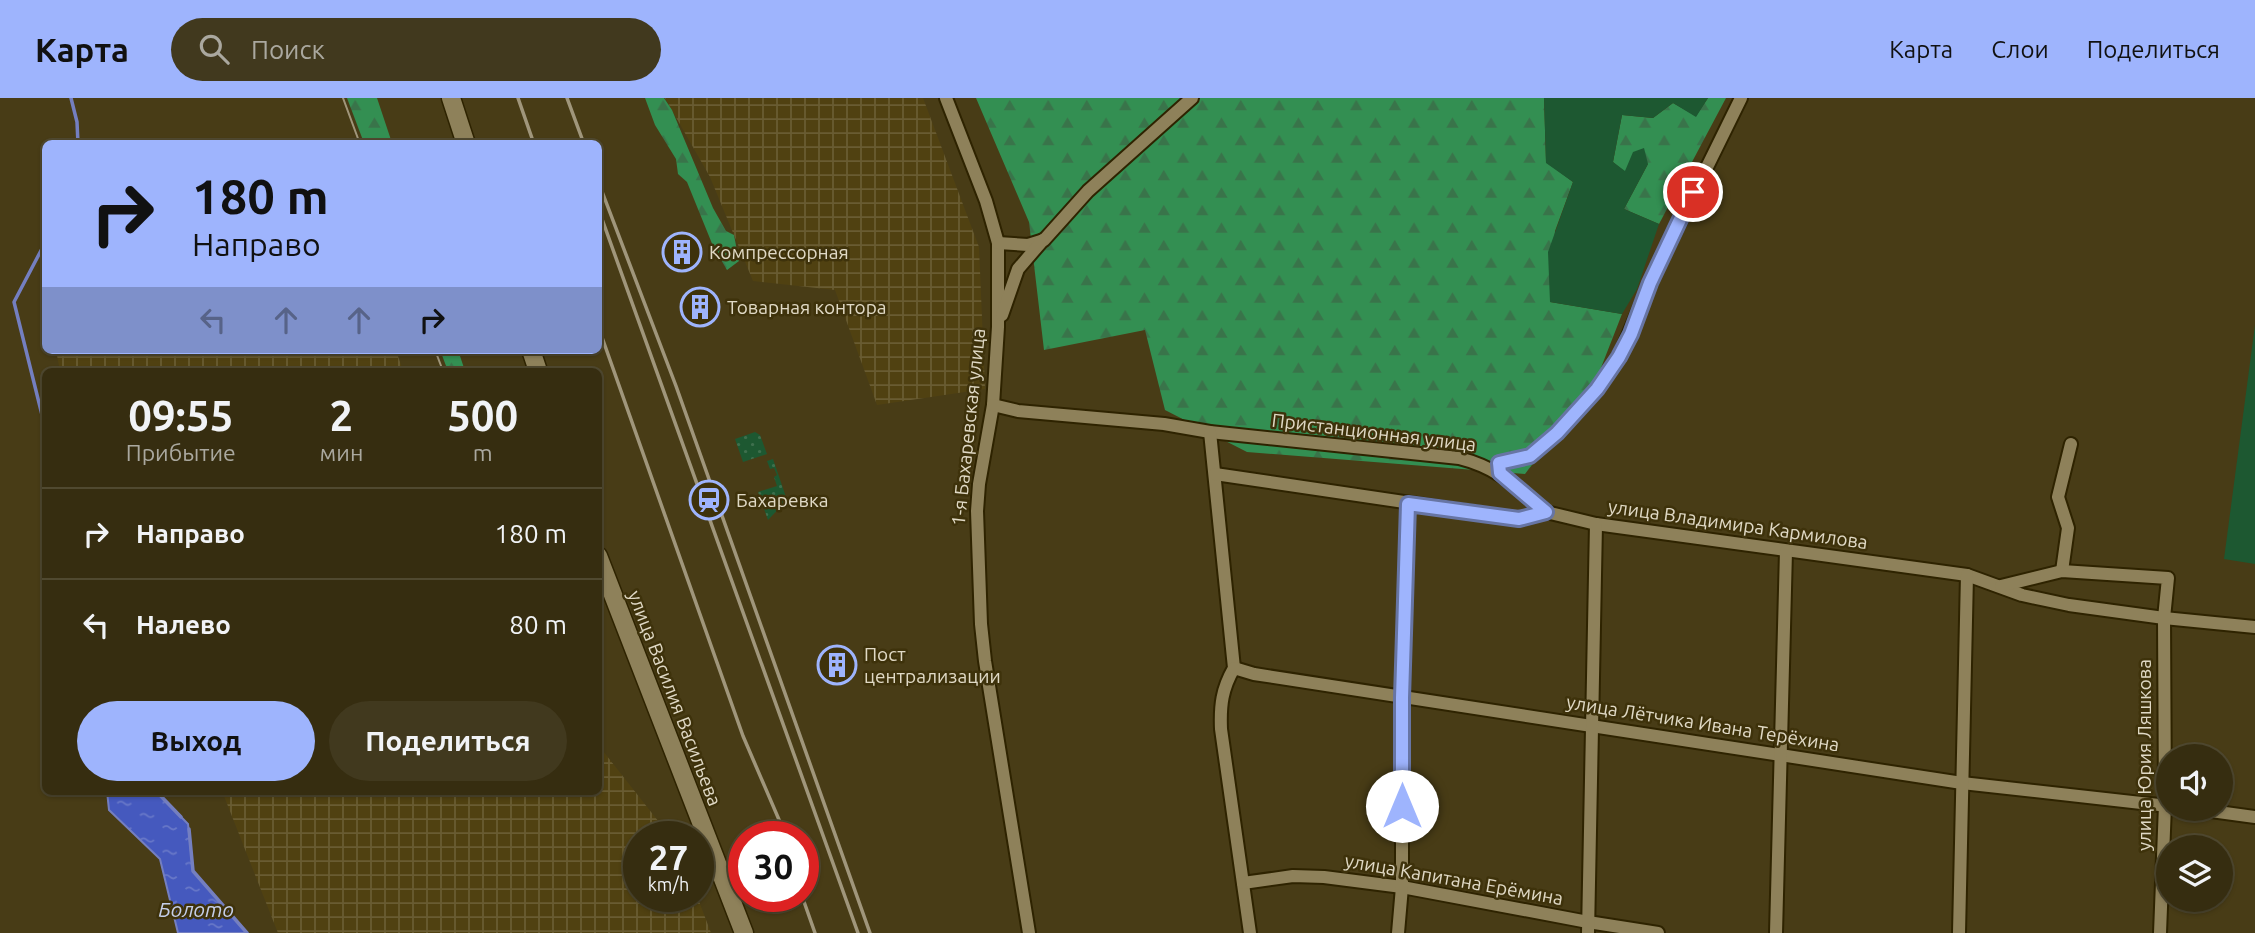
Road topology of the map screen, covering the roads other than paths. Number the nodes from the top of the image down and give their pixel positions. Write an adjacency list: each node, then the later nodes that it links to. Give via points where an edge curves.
1 (451, 98): 5 (main road)
2 (946, 98): 7 (street, 1-я Бахаревская улица)
3 (1192, 98): 6 (street, via 1087,191)
4 (1741, 98): 12 (street, Пристанционная улица, via 1619,357 1557,433 1530,456 1499,463)
5 (465, 140)
6 (1044, 240): 7 (street, via 1028,245); 8 (street, via 1018,269)
7 (998, 243): 8 (street, 1-я Бахаревская улица)
8 (998, 327): 9 (street, 1-я Бахаревская улица)
9 (993, 405): 10 (street, Пристанционная улица); 38 (street, 1-я Бахаревская улица, via 977,511 981,624)
10 (1210, 432): 12 (street, Пристанционная улица, via 1459,458); 13 (street)
11 (2071, 444): 19 (street, via 2058,496 2068,528)
12 (1500, 473): 15 (street)
13 (1215, 474): 14 (street, улица Владимира Кармилова); 24 (street)
14 (1408, 504): 15 (street, улица Владимира Кармилова, via 1519,519); 25 (street)
15 (1546, 512): 16 (street, улица Владимира Кармилова)
16 (1597, 524): 17 (street, улица Владимира Кармилова); 26 (street)
17 (1786, 551): 20 (street, улица Владимира Кармилова); 28 (street)
18 (602, 566): 37 (main road, улица Василия Васильева)
19 (2062, 571): 21 (street); 22 (street, улица Юрия Ляшкова, via 2168,578)
20 (1967, 575): 21 (street, улица Владимира Кармилова); 29 (street)
21 (2001, 586): 22 (street, улица Владимира Кармилова, via 2069,605)
22 (2164, 618): 23 (street, улица Владимира Кармилова); 27 (street, улица Юрия Ляшкова)
23 (2255, 627)
24 (1234, 668): 25 (street, улица Лётчика Ивана Терёхина); 34 (street, via 1224,685 1220,719)
25 (1402, 698): 26 (street, улица Лётчика Ивана Терёхина); 35 (street)
26 (1592, 725): 28 (street, улица Лётчика Ивана Терёхина); 36 (street)
27 (2165, 744)
28 (1780, 755): 29 (street, улица Лётчика Ивана Терёхина); 42 (street)
29 (1962, 783): 30 (street, улица Лётчика Ивана Терёхина); 43 (street)
30 (2156, 805)
31 (2233, 814): 32 (street)
32 (2255, 817)
33 (2165, 821): 44 (street, улица Юрия Ляшкова)
34 (1242, 883): 35 (street, улица Капитана Ерёмина, via 1307,876); 39 (street)
35 (1402, 887): 36 (street, улица Капитана Ерёмина); 40 (street)
36 (1588, 928): 41 (street, улица Капитана Ерёмина)
37 (744, 933)
38 (1029, 933)
39 (1250, 933)
40 (1398, 933)
41 (1658, 933)
42 (1776, 933)
43 (1959, 933)
44 (2160, 933)

